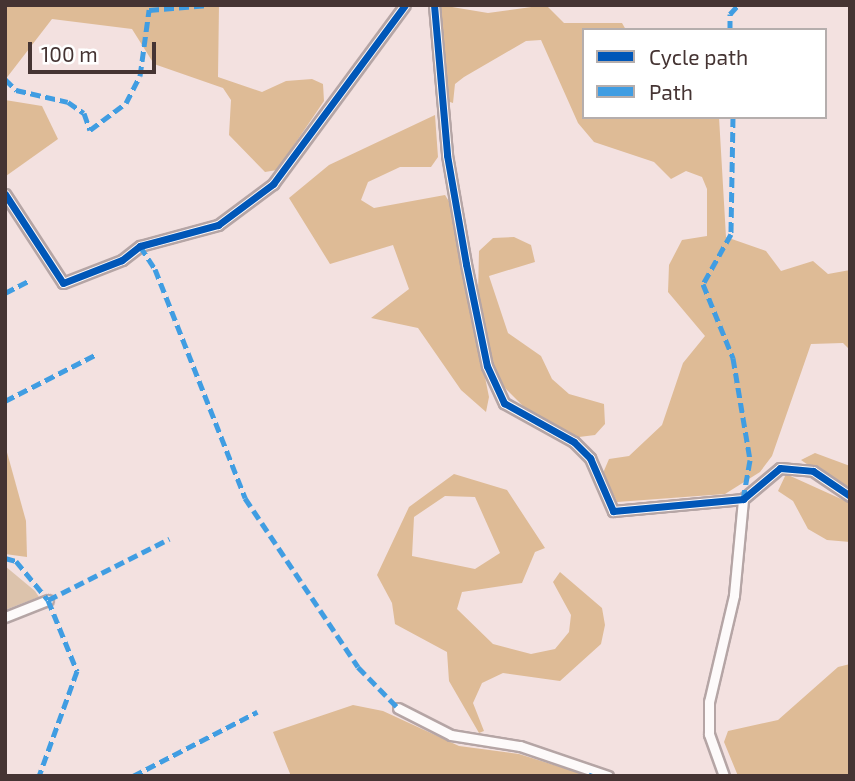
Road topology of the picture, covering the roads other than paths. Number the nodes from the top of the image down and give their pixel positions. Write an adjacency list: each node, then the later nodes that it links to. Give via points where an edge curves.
1 (405, 5): 3 (street, via 273,184 218,225 140,246 122,260 64,283)
2 (434, 5): 5 (street, via 447,155 466,264 487,366 504,403 574,442 590,458 613,511)
3 (5, 194)
4 (850, 496): 5 (street, via 813,471 780,468)
5 (743, 499): 10 (street, via 734,595 709,702 709,734)
6 (48, 600): 7 (street)
7 (5, 617)
8 (398, 708): 9 (street, via 451,735 520,746)
9 (608, 776)
10 (724, 776)

